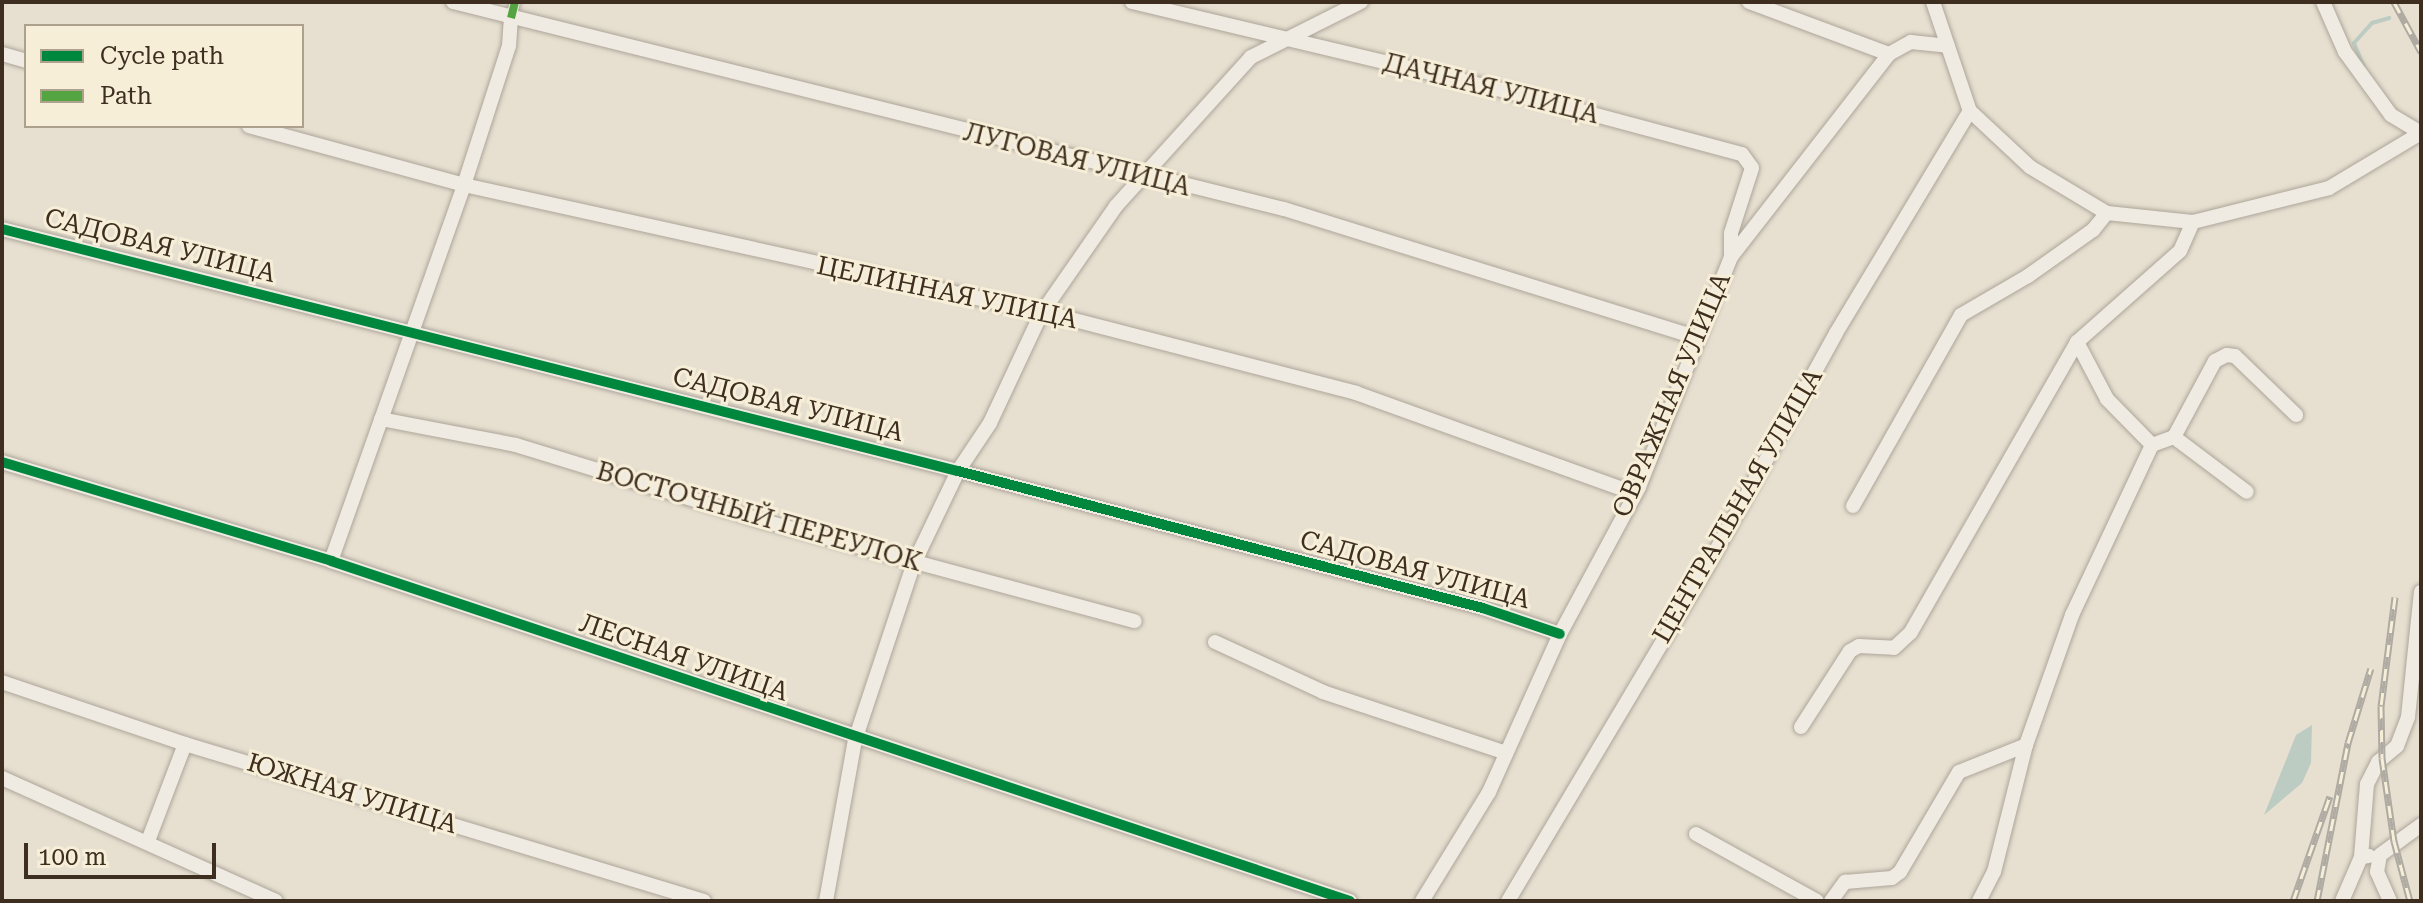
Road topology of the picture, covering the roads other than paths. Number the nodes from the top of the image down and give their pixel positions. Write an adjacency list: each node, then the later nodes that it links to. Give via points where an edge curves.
1 (453, 2): 8 (street, ЛУГОВАЯ УЛИЦА)
2 (515, 2): 8 (street)
3 (1132, 2): 9 (street, ДАЧНАЯ УЛИЦА)
4 (1361, 2): 9 (street)
5 (1749, 2): 12 (street)
6 (1933, 2): 10 (street)
7 (2323, 2): 16 (street, via 2345,52 2391,115)
8 (511, 18): 17 (street, ЛУГОВАЯ УЛИЦА); 18 (street, via 509,46)
9 (1286, 38): 17 (street, via 1251,57); 22 (street, ДАЧНАЯ УЛИЦА, via 1742,154 1752,168 1731,233)
10 (1948, 46): 12 (street, via 1911,42); 14 (street)
11 (2, 54): 13 (street)
12 (1889, 54): 22 (street, ОВРАЖНАЯ УЛИЦА)
13 (24, 60)
14 (1970, 111): 19 (street, via 2030,167); 59 (street, ЦЕНТРАЛЬНАЯ УЛИЦА)
15 (256, 128): 18 (street, ЦЕЛИННАЯ УЛИЦА)
16 (2421, 133): 20 (street, via 2329,188)
17 (1143, 177): 23 (street); 25 (street, ЛУГОВАЯ УЛИЦА, via 1284,209)
18 (464, 185): 23 (street, ЦЕЛИННАЯ УЛИЦА); 24 (street)
19 (2107, 213): 20 (street); 35 (street, via 2093,230 2028,276 1961,315)
20 (2193, 222): 26 (street, via 2180,251)
21 (2, 229): 24 (street, САДОВАЯ УЛИЦА)
22 (1731, 257): 25 (street, ОВРАЖНАЯ УЛИЦА)
23 (1041, 314): 32 (street, via 990,423); 34 (street, ЦЕЛИННАЯ УЛИЦА, via 1356,393)
24 (412, 332): 28 (street); 32 (street, САДОВАЯ УЛИЦА)
25 (1696, 337): 34 (street, ОВРАЖНАЯ УЛИЦА)
26 (2077, 342): 30 (street, via 2107,399); 43 (street, via 1911,632 1894,648 1859,646 1850,651)
27 (2296, 415): 29 (street, via 2235,356 2227,355 2215,361)
28 (381, 419): 36 (street); 37 (street, ВОСТОЧНЫЙ ПЕРЕУЛОК, via 516,445)
29 (2174, 437): 30 (street); 33 (street)
30 (2152, 445): 46 (street, via 2072,615)
31 (2, 462): 36 (street, ЛЕСНАЯ УЛИЦА)
32 (958, 471): 37 (street); 40 (street, САДОВАЯ УЛИЦА, via 1483,608)
33 (2247, 492)
34 (1634, 493): 40 (street, ОВРАЖНАЯ УЛИЦА)
35 (1853, 506)
36 (331, 561): 44 (street, ЛЕСНАЯ УЛИЦА)
37 (914, 563): 39 (street, ВОСТОЧНЫЙ ПЕРЕУЛОК); 44 (street)
38 (2421, 592): 53 (street, via 2408,717 2397,746 2378,762 2367,784)
39 (1135, 621)
40 (1560, 634): 47 (street, ОВРАЖНАЯ УЛИЦА)
41 (1215, 642): 47 (street, via 1323,692)
42 (2, 682): 45 (street, ЮЖНАЯ УЛИЦА)
43 (1801, 727)
44 (855, 740): 56 (street); 57 (street, ЛЕСНАЯ УЛИЦА)
45 (185, 744): 51 (street); 55 (street, ЮЖНАЯ УЛИЦА)
46 (2026, 745): 61 (street, via 1959,772 1900,872 1892,878 1845,882); 62 (street, via 2008,827)
47 (1506, 753): 58 (street, ОВРАЖНАЯ УЛИЦА, via 1489,792)
48 (2, 778): 51 (street)
49 (2421, 825): 52 (street)
50 (1696, 834): 60 (street)
51 (148, 841): 54 (street)
52 (2380, 855): 53 (street); 64 (street, via 2377,872)
53 (2361, 857): 63 (street)
54 (276, 901)
55 (704, 901)
56 (826, 901)
57 (1350, 901)
58 (1422, 901)
59 (1508, 901)
60 (1817, 901)
61 (1831, 901)
62 (1979, 901)
63 (2342, 901)
64 (2390, 901)

